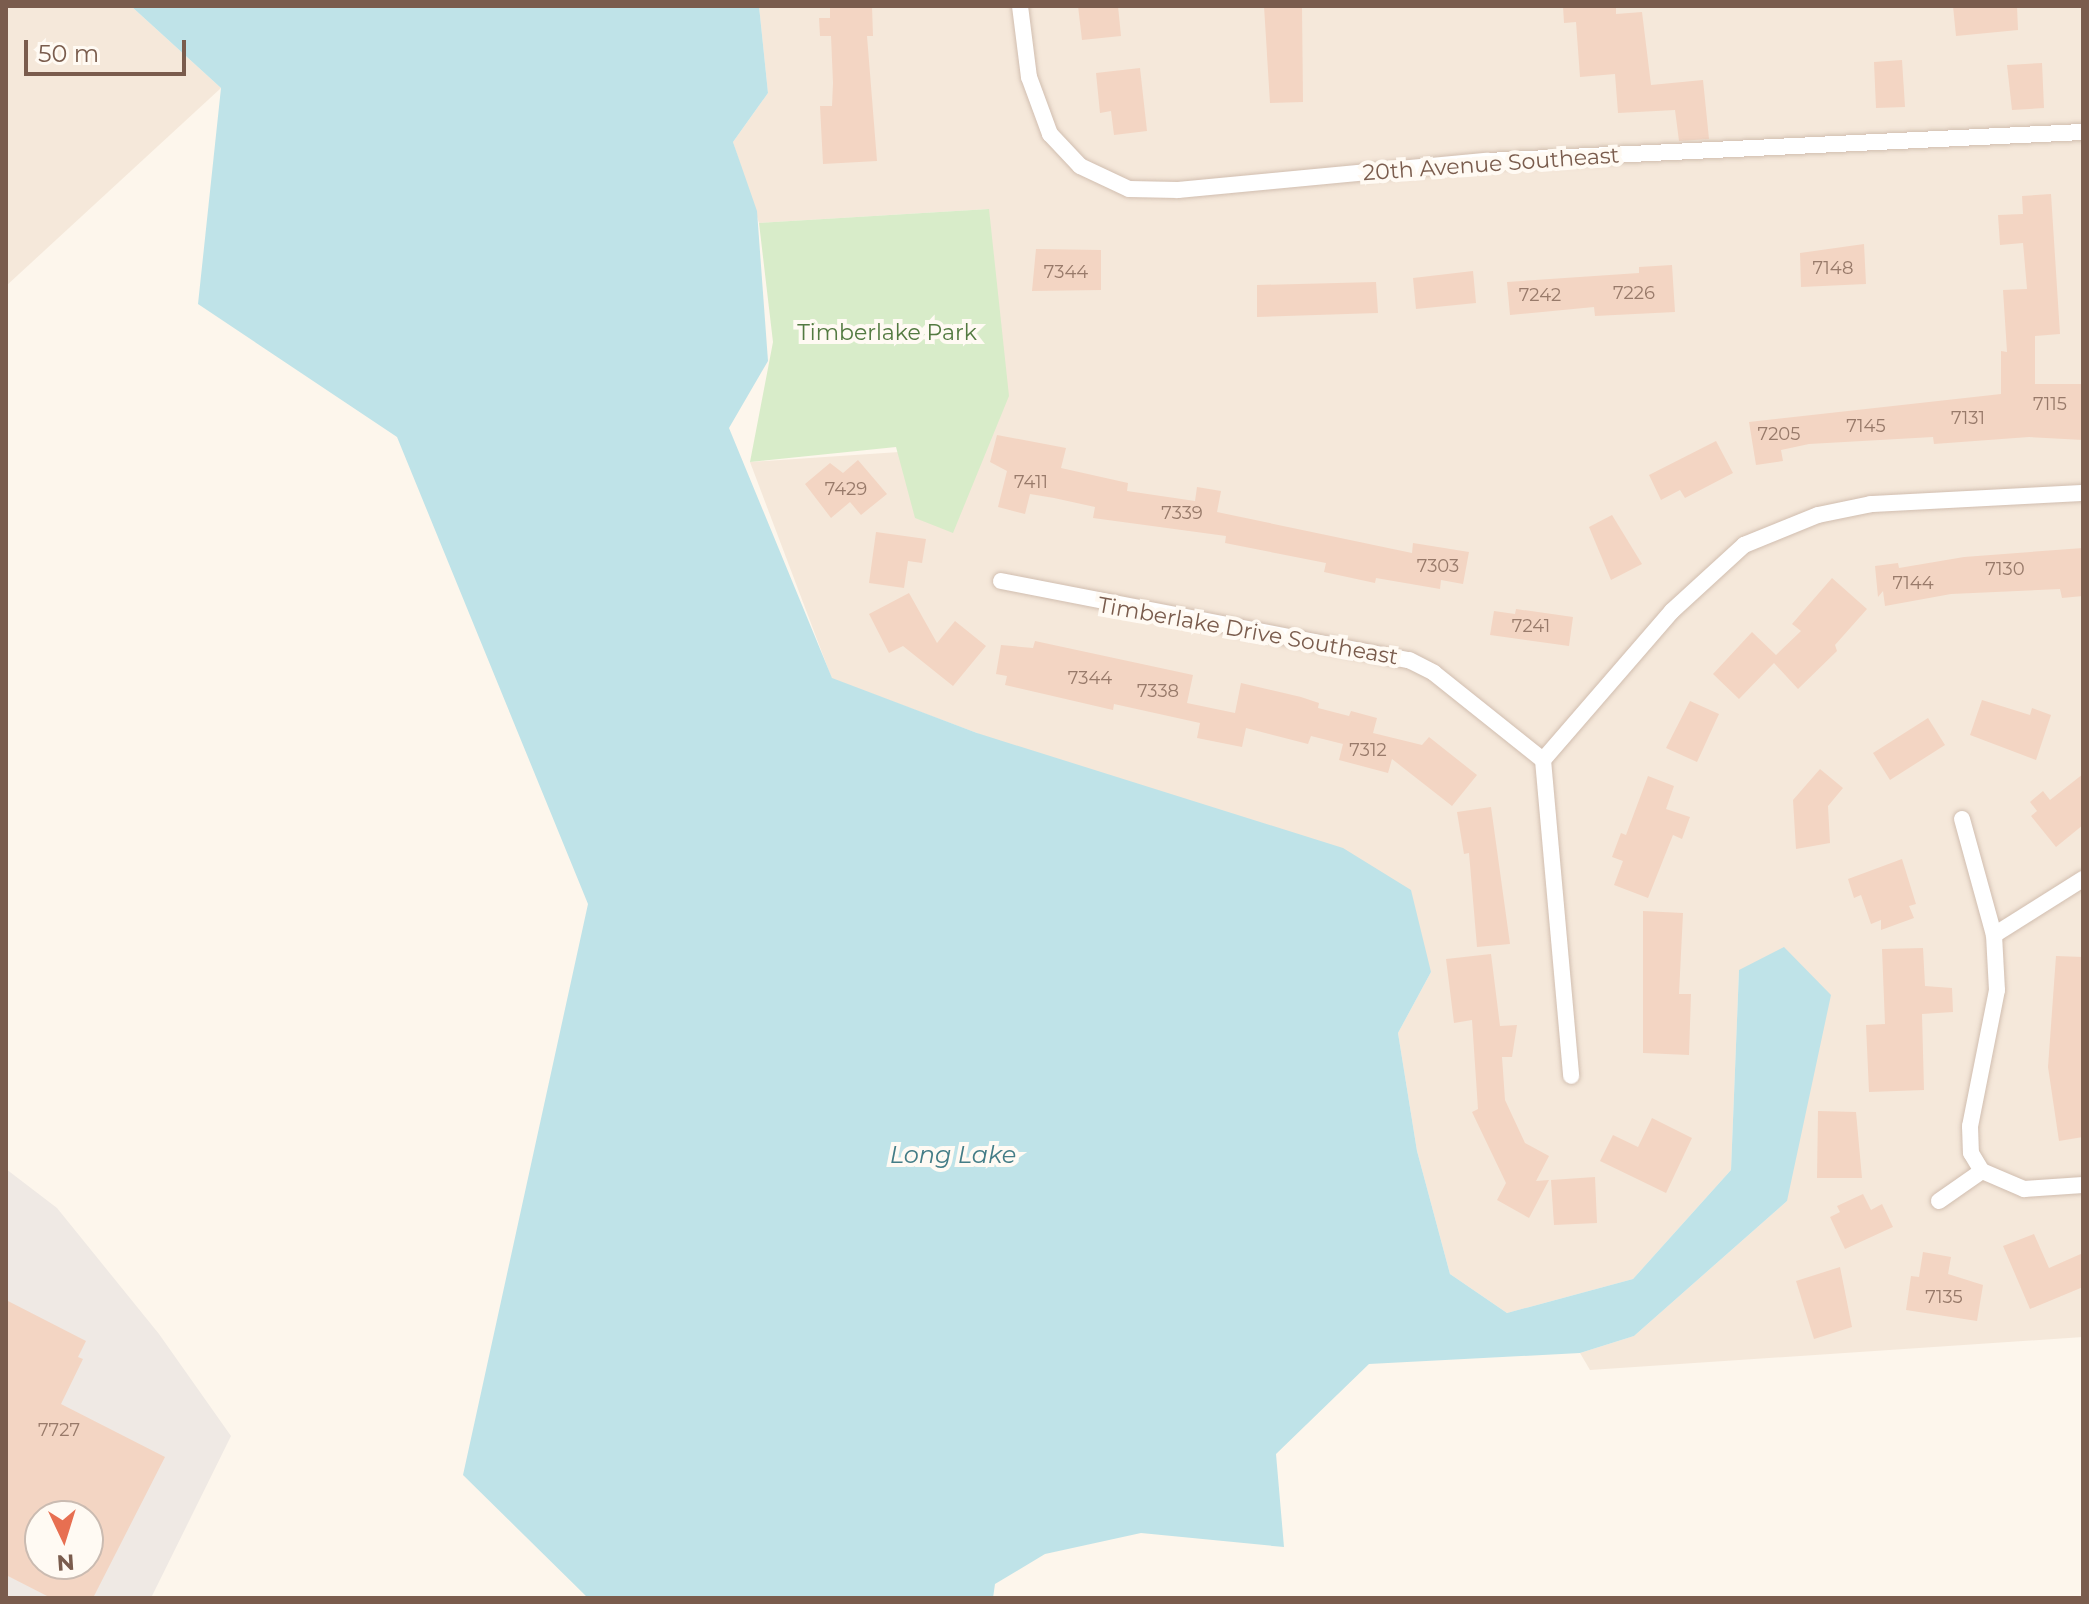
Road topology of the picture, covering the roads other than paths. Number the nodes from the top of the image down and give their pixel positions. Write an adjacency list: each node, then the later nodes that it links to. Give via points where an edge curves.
1 (1020, 6): 2 (street, 20th Avenue Southeast, via 1029,77 1050,134 1080,166 1129,189 1178,190 1487,161)
2 (2083, 132)
3 (2083, 493): 5 (street, via 1871,504 1818,515 1744,545 1672,611)
4 (1001, 581): 5 (street, Timberlake Drive Southeast, via 1409,660 1434,673)
5 (1543, 760): 9 (street)
6 (1962, 819): 8 (street)
7 (2083, 879): 8 (street)
8 (1994, 935): 10 (street, via 1997,990 1970,1126 1971,1153)
9 (1571, 1076)
10 (1982, 1171): 11 (street, via 2024,1189); 12 (street)
11 (2083, 1185)
12 (1939, 1201)

